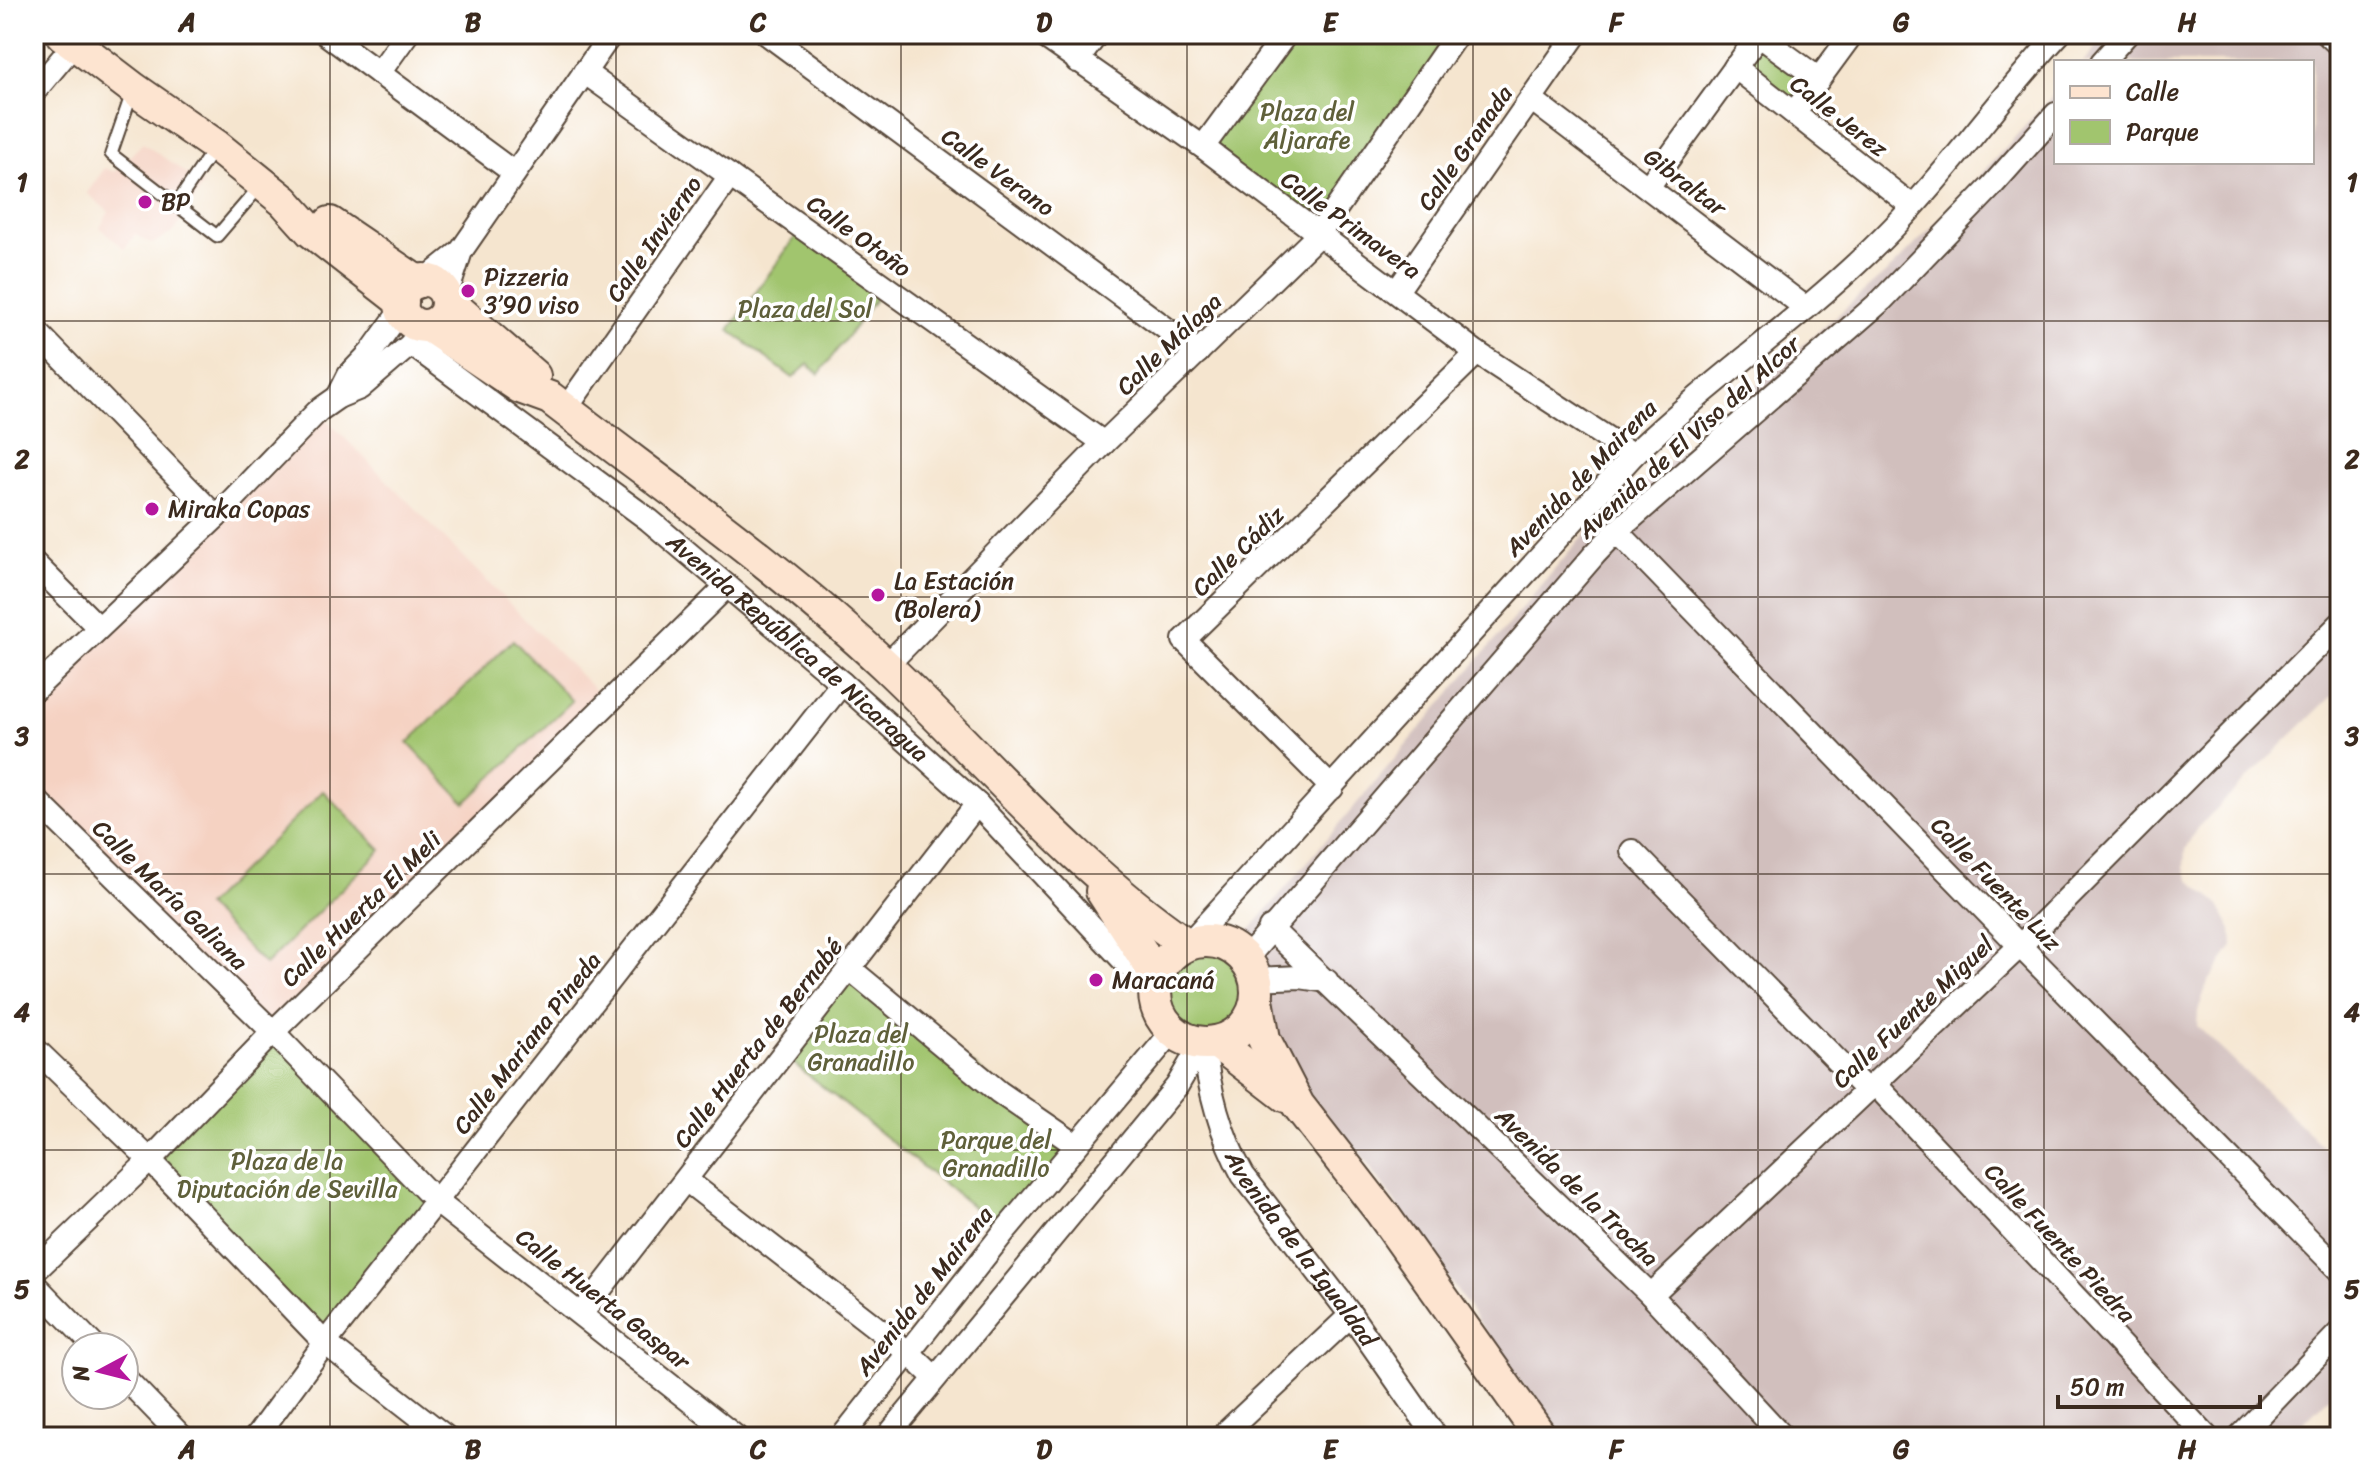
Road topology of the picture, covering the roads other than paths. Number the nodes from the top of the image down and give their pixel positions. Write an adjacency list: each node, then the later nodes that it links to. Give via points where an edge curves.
1 (326, 34): 21 (street)
2 (407, 34): 21 (street)
3 (611, 34): 20 (street)
4 (767, 34): 41 (street, Calle Verano)
5 (1041, 34): 18 (street, Calle Primavera)
6 (1097, 34): 18 (street)
7 (1286, 34): 29 (street)
8 (1457, 34): 36 (street, Calle Málaga)
9 (1576, 34): 25 (street, Calle Granada)
10 (1852, 34): 22 (street)
11 (2127, 34): 17 (street)
12 (2327, 34): 16 (street)
13 (1758, 35): 19 (street); 22 (street)
14 (2047, 38): 35 (street, Avenida de Mairena)
15 (68, 39): 23 (street, Avenida República de Nicaragua); 24 (street)
16 (2340, 46)
17 (2104, 60)
18 (1077, 61): 29 (street, Calle Primavera)
19 (1735, 67): 26 (street, Calle Jerez); 32 (street)
20 (584, 72): 30 (street); 31 (street, Calle Otoño)
21 (379, 73): 30 (street)
22 (1819, 79): 26 (street)
23 (134, 89): 28 (street, Avenida República de Nicaragua); 34 (lane, via 111,154)
24 (34, 92)
25 (1531, 99): 32 (street, Gibraltar); 37 (street, Calle Granada)
26 (1794, 113): 35 (street, Calle Jerez)
27 (2054, 116): 48 (street, Avenida de El Viso del Alcor, via 1882,300)
28 (216, 146): 33 (street, Avenida República de Nicaragua); 34 (lane)
29 (1203, 147): 36 (street, Calle Primavera)
30 (513, 172): 38 (street)
31 (730, 176): 44 (street, Calle Invierno); 45 (street, Calle Otoño)
32 (1648, 187): 39 (street, Gibraltar)
33 (273, 192): 34 (lane, via 217,236); 38 (street, Avenida República de Nicaragua, via 311,231)
34 (175, 206)
35 (1912, 206): 39 (street, Avenida de Mairena)
36 (1318, 235): 37 (street, Calle Primavera); 41 (street, Calle Málaga)
37 (1397, 291): 42 (street, Calle Primavera)
38 (422, 308): 43 (street, via 349,375); 43 (street, via 360,388); 44 (street, Avenida República de Nicaragua, via 520,387); 50 (street, Avenida República de Nicaragua)
39 (1806, 308): 46 (street, Avenida de Mairena)
40 (34, 329): 47 (street)
41 (1198, 352): 45 (street, Calle Málaga)
42 (1477, 353): 46 (street, Calle Primavera); 56 (street, Calle Cádiz, via 1184,640)
43 (338, 397): 47 (street, via 318,411)
44 (558, 404): 53 (street, Avenida República de Nicaragua, via 759,555)
45 (1104, 443): 53 (street, Calle Málaga)
46 (1633, 455): 56 (street, Avenida de Mairena)
47 (216, 517): 52 (street)
48 (1617, 531): 61 (street, Avenida de El Viso del Alcor); 63 (street, Calle Fuente Luz)
49 (34, 563): 52 (street)
50 (727, 586): 54 (street, Avenida República de Nicaragua); 69 (street, Calle Huerta El Meli)
51 (2340, 624): 63 (street, Calle Fuente Miguel)
52 (98, 627): 55 (street)
53 (886, 666): 60 (street, Avenida República de Nicaragua)
54 (842, 683): 58 (street, Avenida República de Nicaragua); 77 (street, Calle Mariana Pineda)
55 (34, 690)
56 (1332, 788): 62 (street, Avenida de Mairena)
57 (34, 798): 69 (street, Calle María Galiana)
58 (977, 804): 64 (street, Calle Huerta de Bernabé); 66 (street, Avenida República de Nicaragua, via 1125,962)
59 (1632, 851): 72 (street, Calle Fuente Piedra)
60 (1078, 855): 62 (street, Avenida República de Nicaragua, via 1147,917); 66 (street, Avenida República de Nicaragua)
61 (1270, 928): 65 (street, Avenida de El Viso del Alcor); 67 (street, Avenida de la Trocha)
62 (1188, 943): 65 (street, via 1205,940 1234,948); 66 (street, via 1168,957)
63 (2020, 946): 72 (street, Calle Fuente Miguel); 78 (street, Calle Fuente Luz)
64 (849, 968): 74 (street, via 999,1092); 76 (street, Calle Huerta de Bernabé)
65 (1253, 979): 67 (street); 70 (street, via 1252,1015 1243,1028); 73 (street, via 1264,1039)
66 (1155, 980): 68 (street, via 1157,1009)
67 (1327, 981): 81 (street, Avenida de la Trocha)
68 (1173, 1031): 70 (street); 74 (street, Avenida de Mairena)
69 (273, 1032): 75 (street, Calle Huerta El Meli); 77 (street, Calle María Galiana)
70 (1207, 1043): 73 (street); 83 (street, Avenida de la Igualdad, via 1212,1092 1234,1159); 88 (street)
71 (34, 1048): 75 (street)
72 (1871, 1088): 81 (street, Calle Fuente Miguel); 100 (street, Calle Fuente Piedra)
73 (1298, 1105): 98 (street)
74 (1076, 1145): 87 (street, Avenida de Mairena)
75 (150, 1160): 79 (street, Calle Huerta El Meli); 86 (street)
76 (686, 1180): 82 (street, Calle Huerta de Bernabé); 87 (street)
77 (437, 1202): 82 (street, Calle Huerta Gaspar); 86 (street, Calle Mariana Pineda)
78 (2340, 1271)
79 (34, 1272)
80 (34, 1284): 84 (street)
81 (1651, 1295): 99 (street, Avenida de la Trocha)
82 (581, 1314): 93 (street, Calle Huerta Gaspar)
83 (1351, 1315): 96 (street); 97 (street, Avenida de la Igualdad)
84 (80, 1331)
85 (2340, 1332): 101 (street)
86 (325, 1343): 91 (street, Calle Mariana Pineda); 92 (street)
87 (909, 1353): 88 (street); 94 (street, Avenida de Mairena)
88 (934, 1377): 95 (street)
89 (140, 1394): 90 (street)
90 (182, 1437)
91 (256, 1437)
92 (446, 1437)
93 (736, 1437)
94 (842, 1437)
95 (887, 1437)
96 (1221, 1437)
97 (1436, 1437)
98 (1541, 1437)
99 (1783, 1437)
100 (2207, 1437)
101 (2239, 1437)

